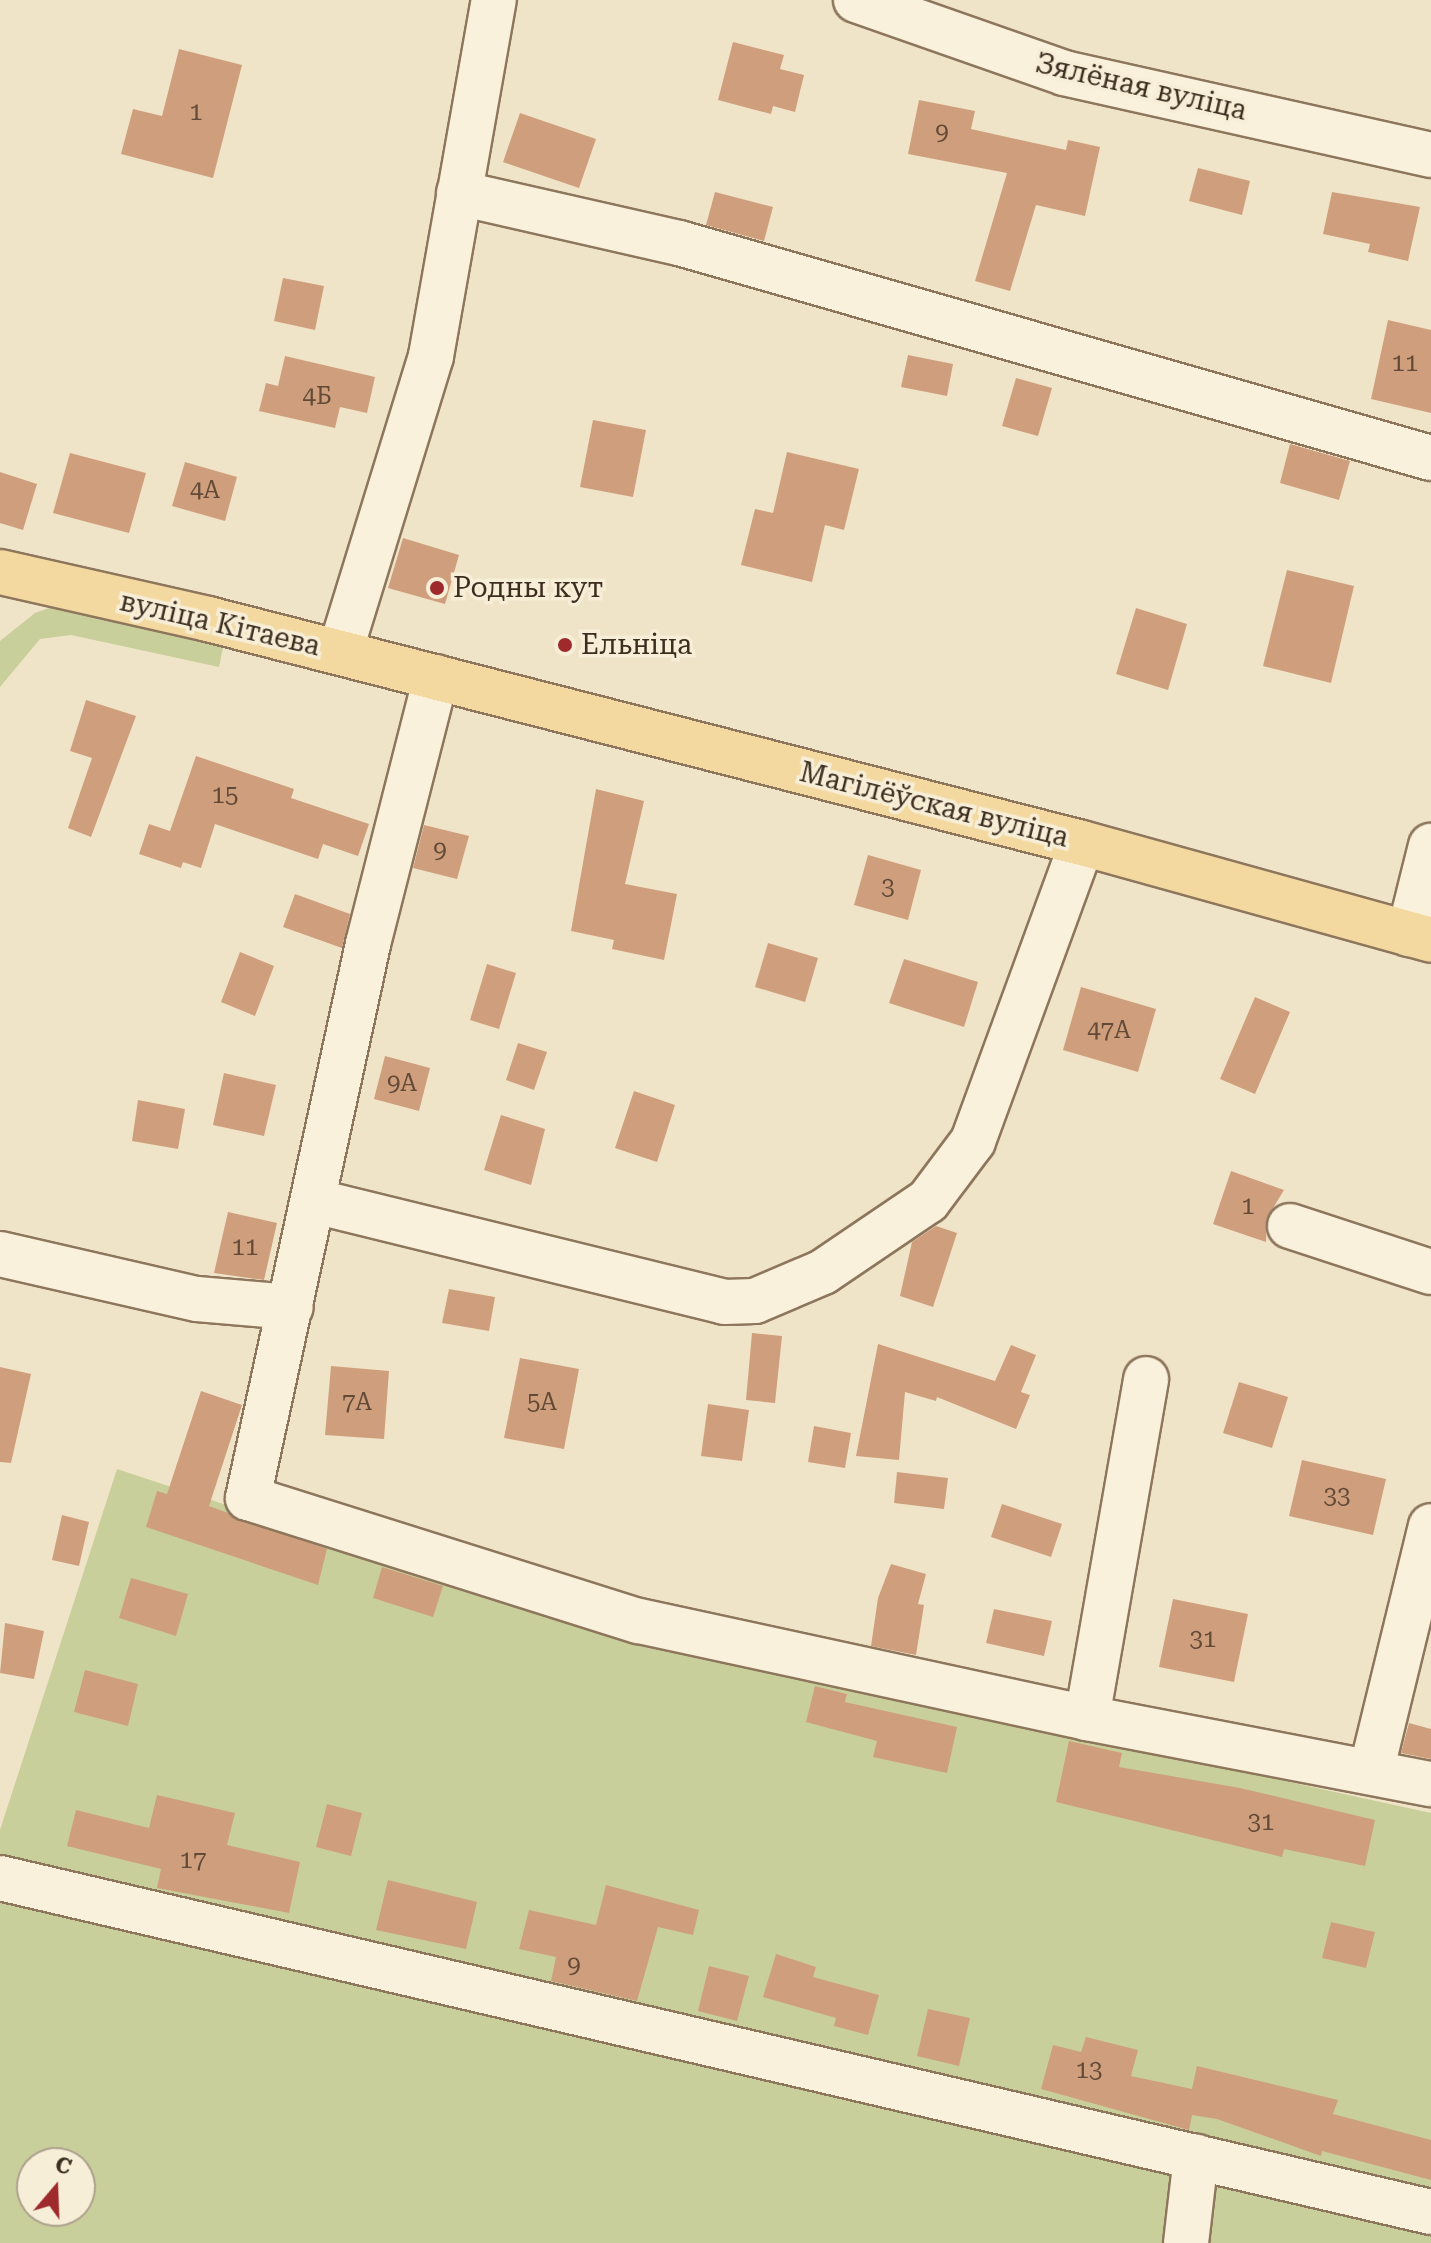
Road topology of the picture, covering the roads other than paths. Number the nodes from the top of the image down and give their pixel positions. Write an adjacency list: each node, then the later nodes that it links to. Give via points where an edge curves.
1 (494, 0): 4 (street)
2 (856, 0): 3 (street, Зялёная вуліца, via 1064,73)
3 (1431, 155)
4 (459, 193): 5 (street, via 679,243); 7 (street, via 431,356)
5 (1431, 458)
6 (1, 574): 7 (main road, вуліца Кітаева)
7 (340, 652): 8 (main road, вуліца Кітаева)
8 (436, 677): 9 (main road, Магілёўская вуліца); 12 (street, via 368,944)
9 (1082, 843): 11 (main road, Магілёўская вуліца); 12 (street, via 973,1141 928,1201 823,1272 755,1301 724,1302)
10 (1431, 846): 11 (street)
11 (1420, 937)
12 (314, 1201): 16 (street)
13 (1290, 1226): 15 (street)
14 (0, 1254): 16 (street, via 197,1299)
15 (1431, 1272)
16 (291, 1307): 19 (street, via 248,1498 639,1621)
17 (1146, 1379): 19 (street)
18 (1431, 1526): 20 (street)
19 (1087, 1718): 20 (street)
20 (1371, 1772): 21 (street)
21 (1431, 1784)
22 (0, 1878): 23 (street)
23 (1196, 2157): 24 (street); 25 (street)
24 (1431, 2212)
25 (1186, 2243)

